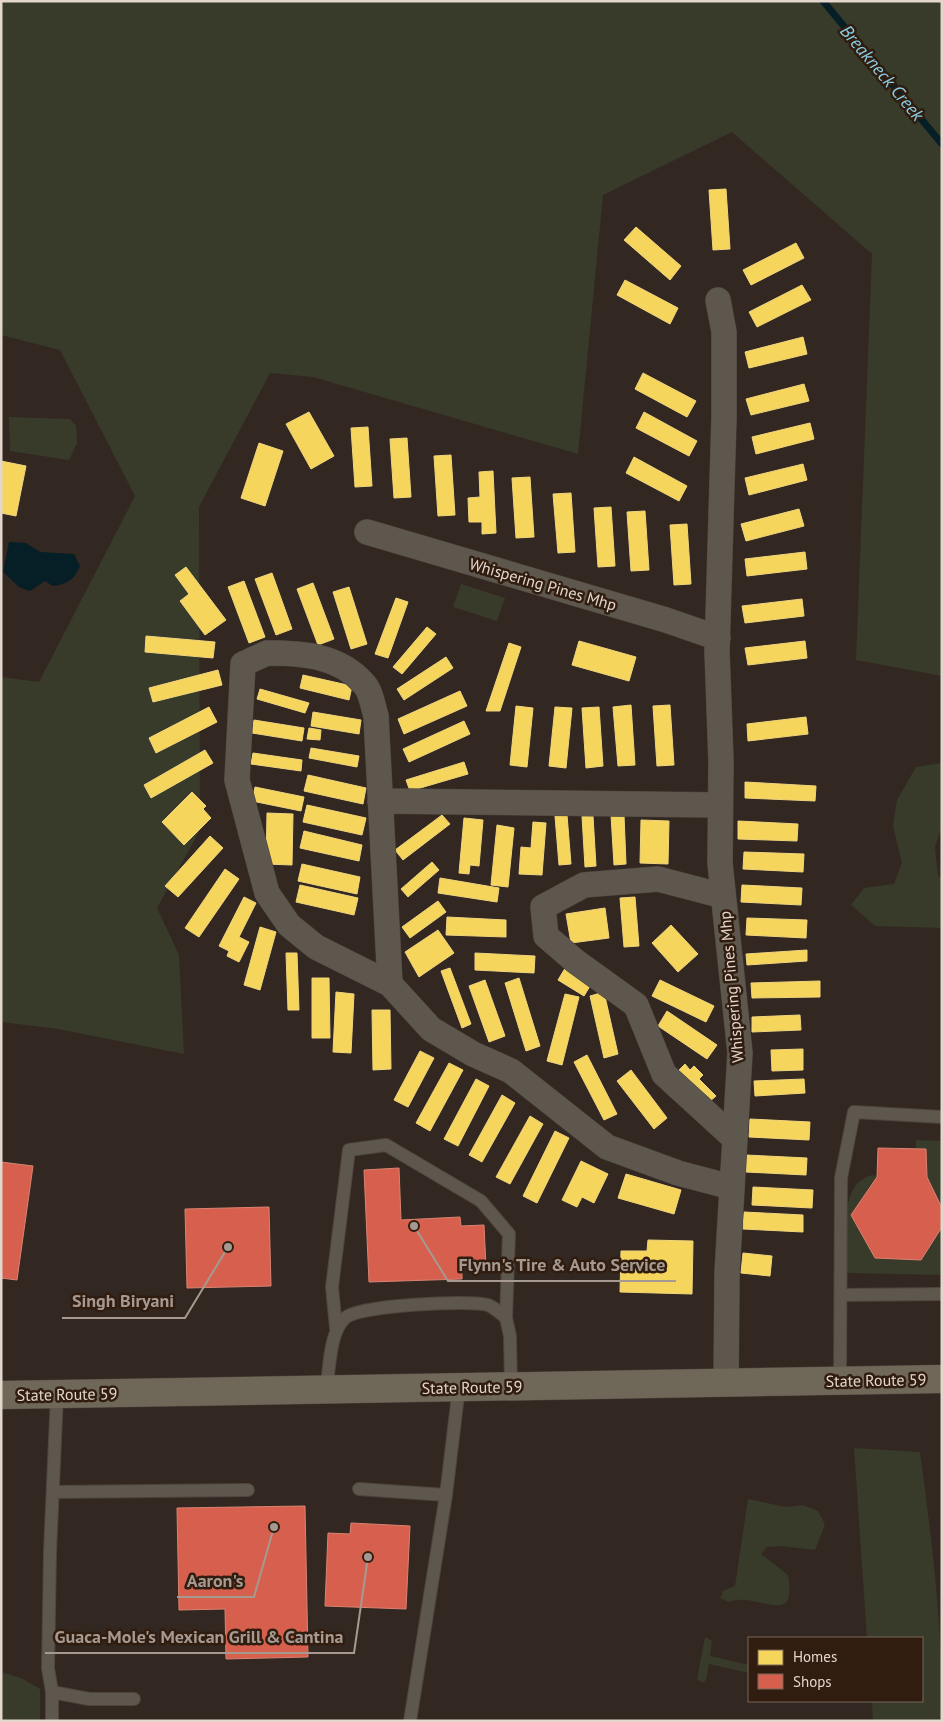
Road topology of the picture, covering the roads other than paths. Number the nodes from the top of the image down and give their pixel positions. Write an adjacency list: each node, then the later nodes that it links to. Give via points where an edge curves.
1 (718, 300): 3 (street, Whispering Pines Mhp, via 724,332)
2 (367, 532): 3 (street, Whispering Pines Mhp)
3 (718, 638): 5 (street, Whispering Pines Mhp)
4 (380, 801): 5 (street); 7 (street); 7 (street, via 376,716 365,684 333,660 267,653 244,664 237,780 267,893 289,925 316,947)
5 (720, 805): 6 (street, Whispering Pines Mhp)
6 (723, 896): 9 (street, Whispering Pines Mhp, via 740,1052); 9 (street, Whispering Pines Mhp, via 658,879 584,885 542,907 546,936 636,1005 664,1074)
7 (390, 984): 10 (street, via 431,1029 472,1054 511,1071 607,1147 678,1173)
8 (942, 1116): 12 (lane, via 854,1112 841,1178)
9 (734, 1138): 10 (street, Whispering Pines Mhp)
10 (732, 1188): 17 (street, Whispering Pines Mhp)
11 (942, 1294): 12 (lane)
12 (842, 1295): 16 (lane)
13 (506, 1318): 14 (lane, via 490,1305 444,1304 368,1309 346,1316); 14 (lane, via 510,1234 481,1201 386,1145 349,1150 332,1287); 18 (lane, via 510,1336)
14 (336, 1328): 20 (lane)
15 (942, 1379): 16 (main road, State Route 59)
16 (840, 1380): 17 (main road, State Route 59)
17 (726, 1383): 18 (main road, State Route 59)
18 (511, 1386): 19 (main road, State Route 59)
19 (459, 1388): 20 (main road, State Route 59); 26 (lane)
20 (326, 1390): 21 (main road, State Route 59)
21 (57, 1394): 22 (main road, State Route 59); 25 (lane)
22 (1, 1396)
23 (359, 1489): 26 (lane)
24 (248, 1490): 25 (lane)
25 (53, 1492): 27 (lane, via 48,1668)
26 (446, 1495): 30 (lane)
27 (52, 1692): 28 (lane, via 89,1699); 29 (lane)
28 (134, 1699)
29 (52, 1721)
30 (410, 1721)

